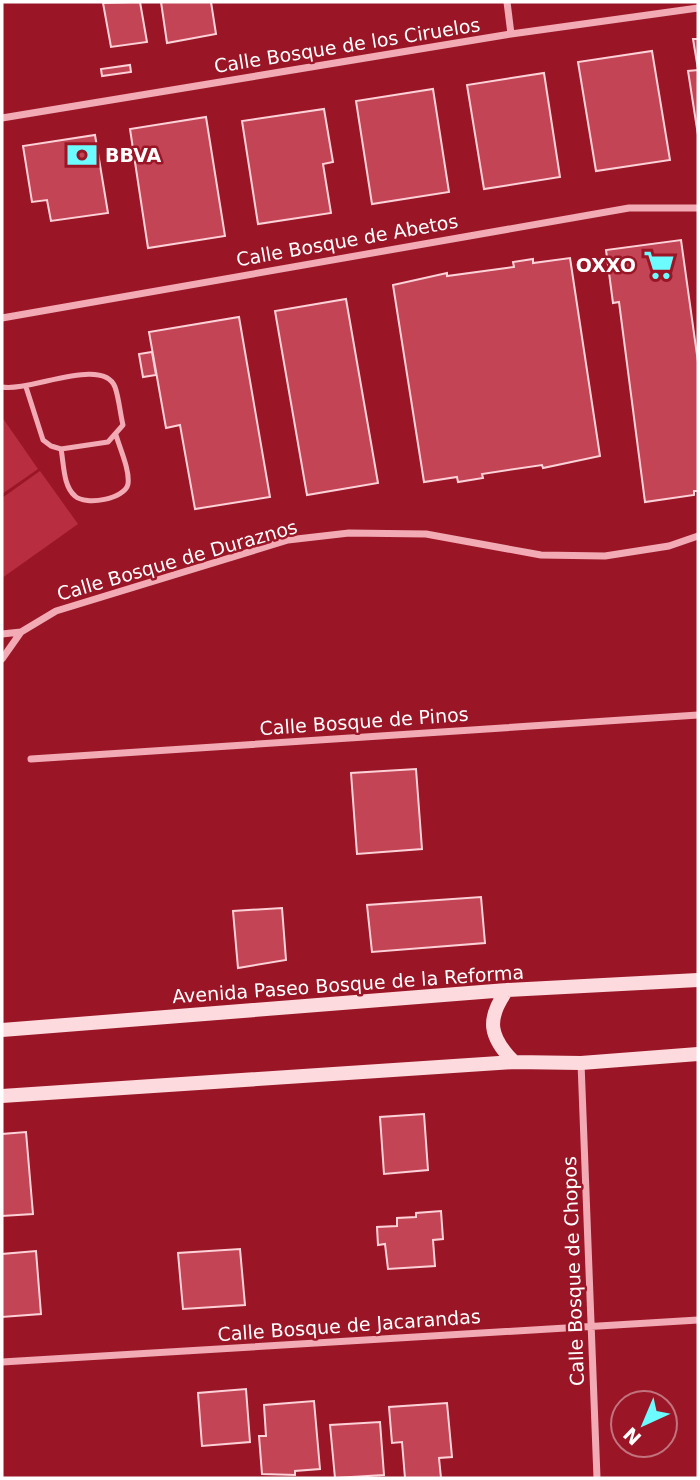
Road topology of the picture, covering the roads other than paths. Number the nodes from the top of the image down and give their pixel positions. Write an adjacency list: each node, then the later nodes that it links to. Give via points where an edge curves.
1 (508, 2): 3 (street)
2 (698, 8): 3 (street, Calle Bosque de los Ciruelos)
3 (511, 34): 4 (street, Calle Bosque de los Ciruelos)
4 (2, 118)
5 (698, 208): 6 (street, Calle Bosque de Abetos, via 629,208)
6 (2, 318)
7 (2, 387): 8 (lane)
8 (26, 387): 9 (lane, via 93,372 106,375 114,385 123,425); 10 (lane, via 43,440)
9 (116, 435): 10 (lane, via 108,442); 10 (lane, via 128,478 128,488 122,494 85,502 76,497 68,488)
10 (61, 449)
11 (698, 536): 12 (street, Calle Bosque de Duraznos, via 605,556 541,555 426,534 349,533 288,540 56,611)
12 (22, 632): 13 (street, Calle Bosque de Duraznos); 14 (street)
13 (2, 634)
14 (2, 659)
15 (698, 715): 16 (street, Calle Bosque de Pinos)
16 (31, 759)
17 (698, 980): 18 (main road, Avenida Paseo Bosque de la Reforma)
18 (507, 990): 19 (main road, Avenida Paseo Bosque de la Reforma); 21 (main road, via 492,1022 495,1039)
19 (2, 1030)
20 (698, 1054): 22 (main road)
21 (514, 1062): 22 (main road); 23 (main road)
22 (581, 1063): 25 (street, Calle Bosque de Chopos)
23 (2, 1096)
24 (698, 1320): 25 (street, Calle Bosque de Jacarandas)
25 (591, 1326): 26 (street, Calle Bosque de Jacarandas); 27 (street, Calle Bosque de Chopos)
26 (2, 1362)
27 (597, 1478)

